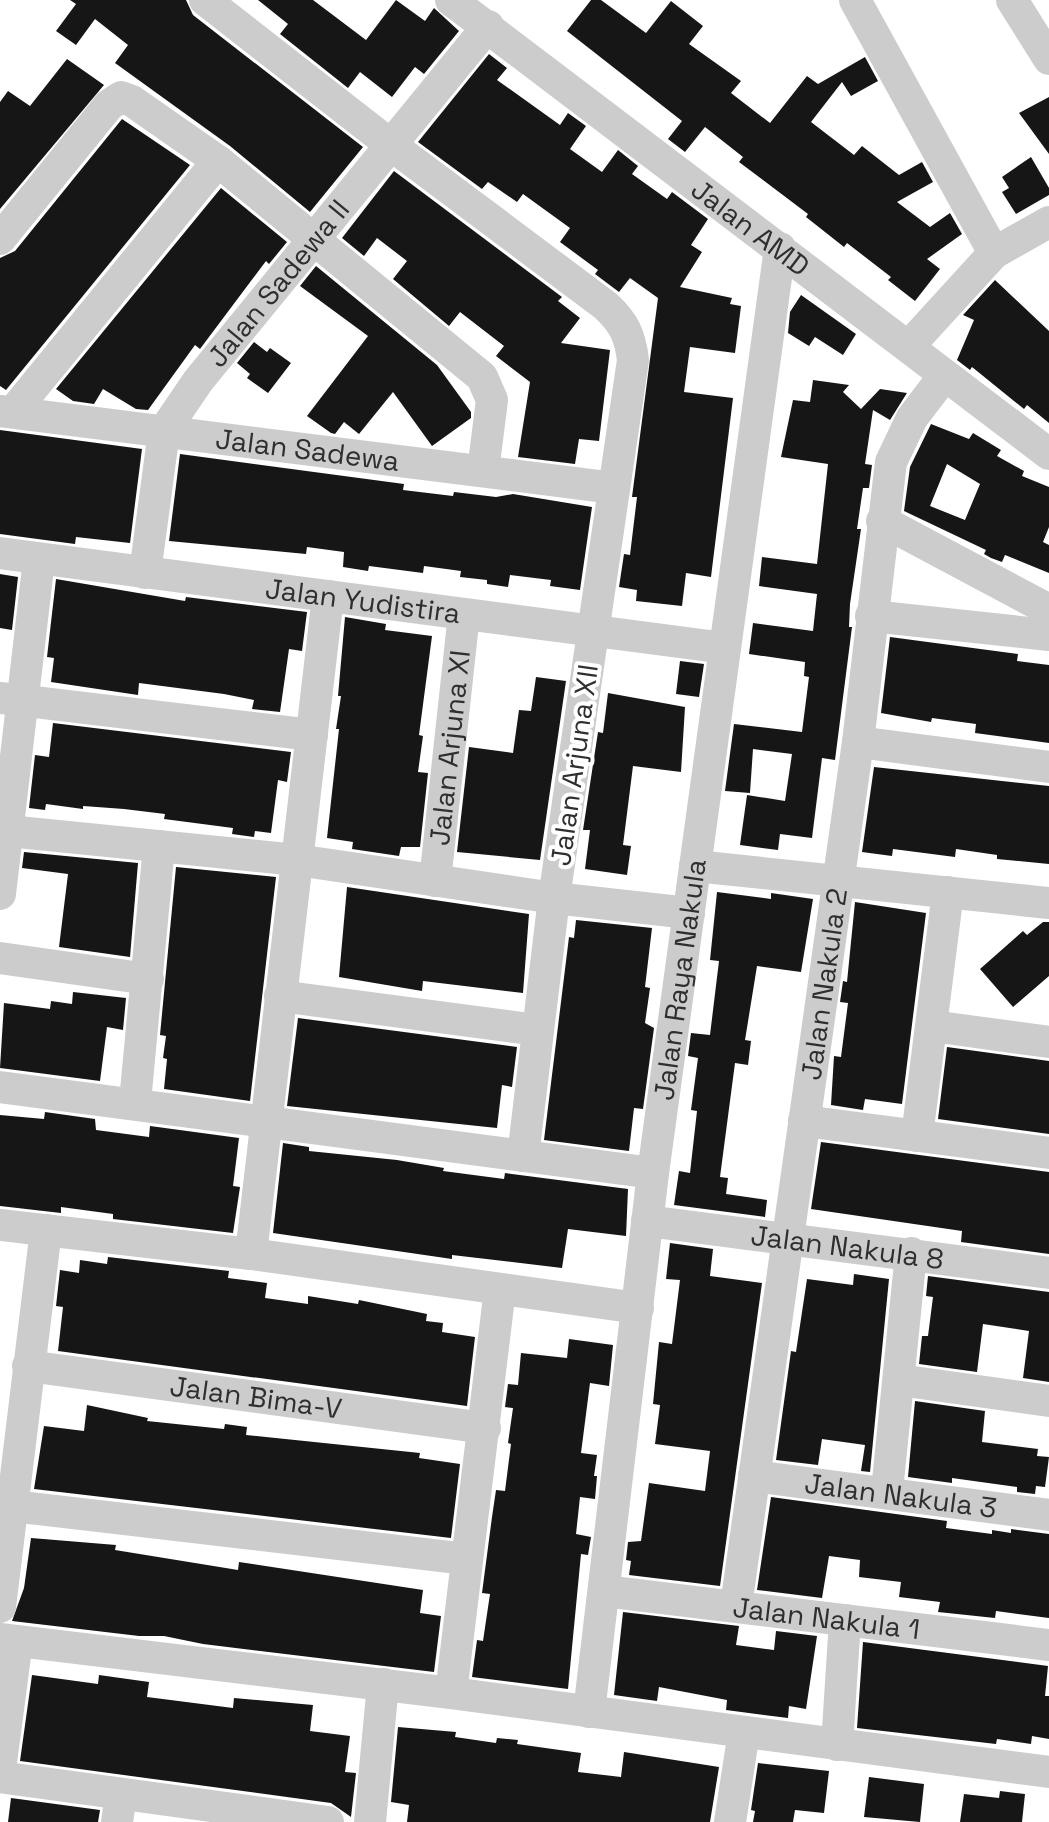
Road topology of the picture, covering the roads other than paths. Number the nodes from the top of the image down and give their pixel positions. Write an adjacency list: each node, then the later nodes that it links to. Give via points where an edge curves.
1 (205, 0): 7 (street, Jalan Arjuna XII)
2 (451, 0): 5 (street, Jalan AMD)
3 (855, 0): 13 (street)
4 (1012, 0): 6 (street)
5 (488, 26): 7 (street, Jalan Sadewa II); 12 (street, Jalan AMD)
6 (1049, 59)
7 (391, 145): 11 (street, Jalan Sadewa II); 20 (street, Jalan Arjuna XII, via 624,323 633,360)
8 (218, 161): 10 (street, via 121,97); 11 (street); 16 (street)
9 (1049, 222): 13 (street)
10 (0, 239)
11 (314, 239): 17 (street, Jalan Sadewa II); 19 (street, via 482,377 492,400)
12 (780, 248): 14 (street, Jalan AMD); 31 (street, Jalan Raya Nakula)
13 (994, 253): 14 (street)
14 (909, 346): 15 (street, Jalan AMD)
15 (944, 376): 18 (street, Jalan AMD); 21 (street, Jalan Nakula 2, via 899,443)
16 (6, 411): 17 (street, Jalan Sadewa)
17 (164, 431): 19 (street, Jalan Sadewa); 24 (street, Jalan Sadewa II)
18 (1049, 454)
19 (483, 471): 20 (street, Jalan Sadewa)
20 (614, 488): 29 (street, Jalan Arjuna XII)
21 (882, 521): 26 (street); 28 (street, Jalan Nakula 2)
22 (0, 553): 23 (street, Jalan Yudistira)
23 (39, 559): 24 (street, Jalan Yudistira); 32 (street)
24 (145, 573): 25 (street, Jalan Yudistira)
25 (328, 596): 27 (street, Jalan Yudistira); 33 (street)
26 (1049, 610)
27 (464, 614): 29 (street, Jalan Yudistira); 40 (street, Jalan Arjuna XI)
28 (871, 616): 30 (street); 34 (street, Jalan Nakula 2)
29 (593, 631): 31 (street, Jalan Yudistira); 44 (street, Jalan Arjuna XII)
30 (1049, 635)
31 (725, 648): 39 (street, Jalan Raya Nakula)
32 (11, 699): 33 (street); 36 (street)
33 (312, 735): 38 (street)
34 (858, 742): 35 (street); 41 (street, Jalan Nakula 2)
35 (1049, 767)
36 (8, 831): 37 (street); 43 (street)
37 (159, 846): 38 (street); 48 (street)
38 (297, 860): 40 (street); 49 (street)
39 (695, 866): 41 (street); 46 (street, Jalan Raya Nakula)
40 (435, 881): 44 (street)
41 (839, 883): 42 (street); 56 (street, Jalan Nakula 2)
42 (948, 892): 45 (street); 50 (street)
43 (0, 894)
44 (554, 898): 46 (street); 51 (street, Jalan Arjuna XII)
45 (1049, 903)
46 (689, 913): 60 (street, Jalan Raya Nakula)
47 (0, 958): 48 (street)
48 (148, 979): 54 (street)
49 (280, 996): 51 (street); 55 (street)
50 (932, 1026): 52 (street); 57 (street)
51 (537, 1030): 59 (street, Jalan Arjuna XII)
52 (1049, 1042)
53 (0, 1087): 54 (street)
54 (135, 1102): 55 (street)
55 (264, 1120): 59 (street); 66 (street)
56 (804, 1121): 57 (street); 64 (street, Jalan Nakula 2)
57 (917, 1136): 58 (street)
58 (1049, 1153)
59 (523, 1156): 60 (street)
60 (653, 1173): 61 (street, Jalan Raya Nakula)
61 (647, 1221): 64 (street, Jalan Nakula 8); 69 (street, Jalan Raya Nakula)
62 (0, 1225): 63 (street)
63 (46, 1230): 66 (street); 70 (street)
64 (787, 1239): 65 (street, Jalan Nakula 8); 74 (street, Jalan Nakula 2)
65 (911, 1253): 67 (street, Jalan Nakula 8); 71 (street)
66 (251, 1254): 68 (street)
67 (1049, 1273)
68 (500, 1289): 69 (street); 73 (street)
69 (638, 1308): 79 (street, Jalan Raya Nakula)
70 (28, 1366): 73 (street, Jalan Bima-V); 76 (street)
71 (899, 1380): 72 (street); 75 (street)
72 (1049, 1401)
73 (485, 1428): 78 (street)
74 (754, 1476): 75 (street, Jalan Nakula 3); 80 (street, Jalan Nakula 2)
75 (887, 1491): 77 (street, Jalan Nakula 3)
76 (12, 1506): 78 (street); 81 (street)
77 (1049, 1515)
78 (467, 1559): 86 (street)
79 (604, 1591): 80 (street, Jalan Nakula 1); 87 (street, Jalan Raya Nakula)
80 (736, 1606): 82 (street, Jalan Nakula 1)
81 (0, 1607)
82 (845, 1620): 84 (street, Jalan Nakula 1); 89 (street)
83 (8, 1640): 85 (street); 90 (street)
84 (1049, 1645)
85 (383, 1684): 86 (street); 96 (street)
86 (451, 1693): 87 (street)
87 (589, 1712): 88 (street)
88 (744, 1732): 89 (street); 97 (street)
89 (837, 1745): 91 (street)
90 (0, 1770)
91 (1049, 1772)
92 (0, 1777): 93 (street)
93 (119, 1808): 94 (street)
94 (244, 1816): 95 (street)
95 (328, 1822)
96 (370, 1822)
97 (730, 1822)

